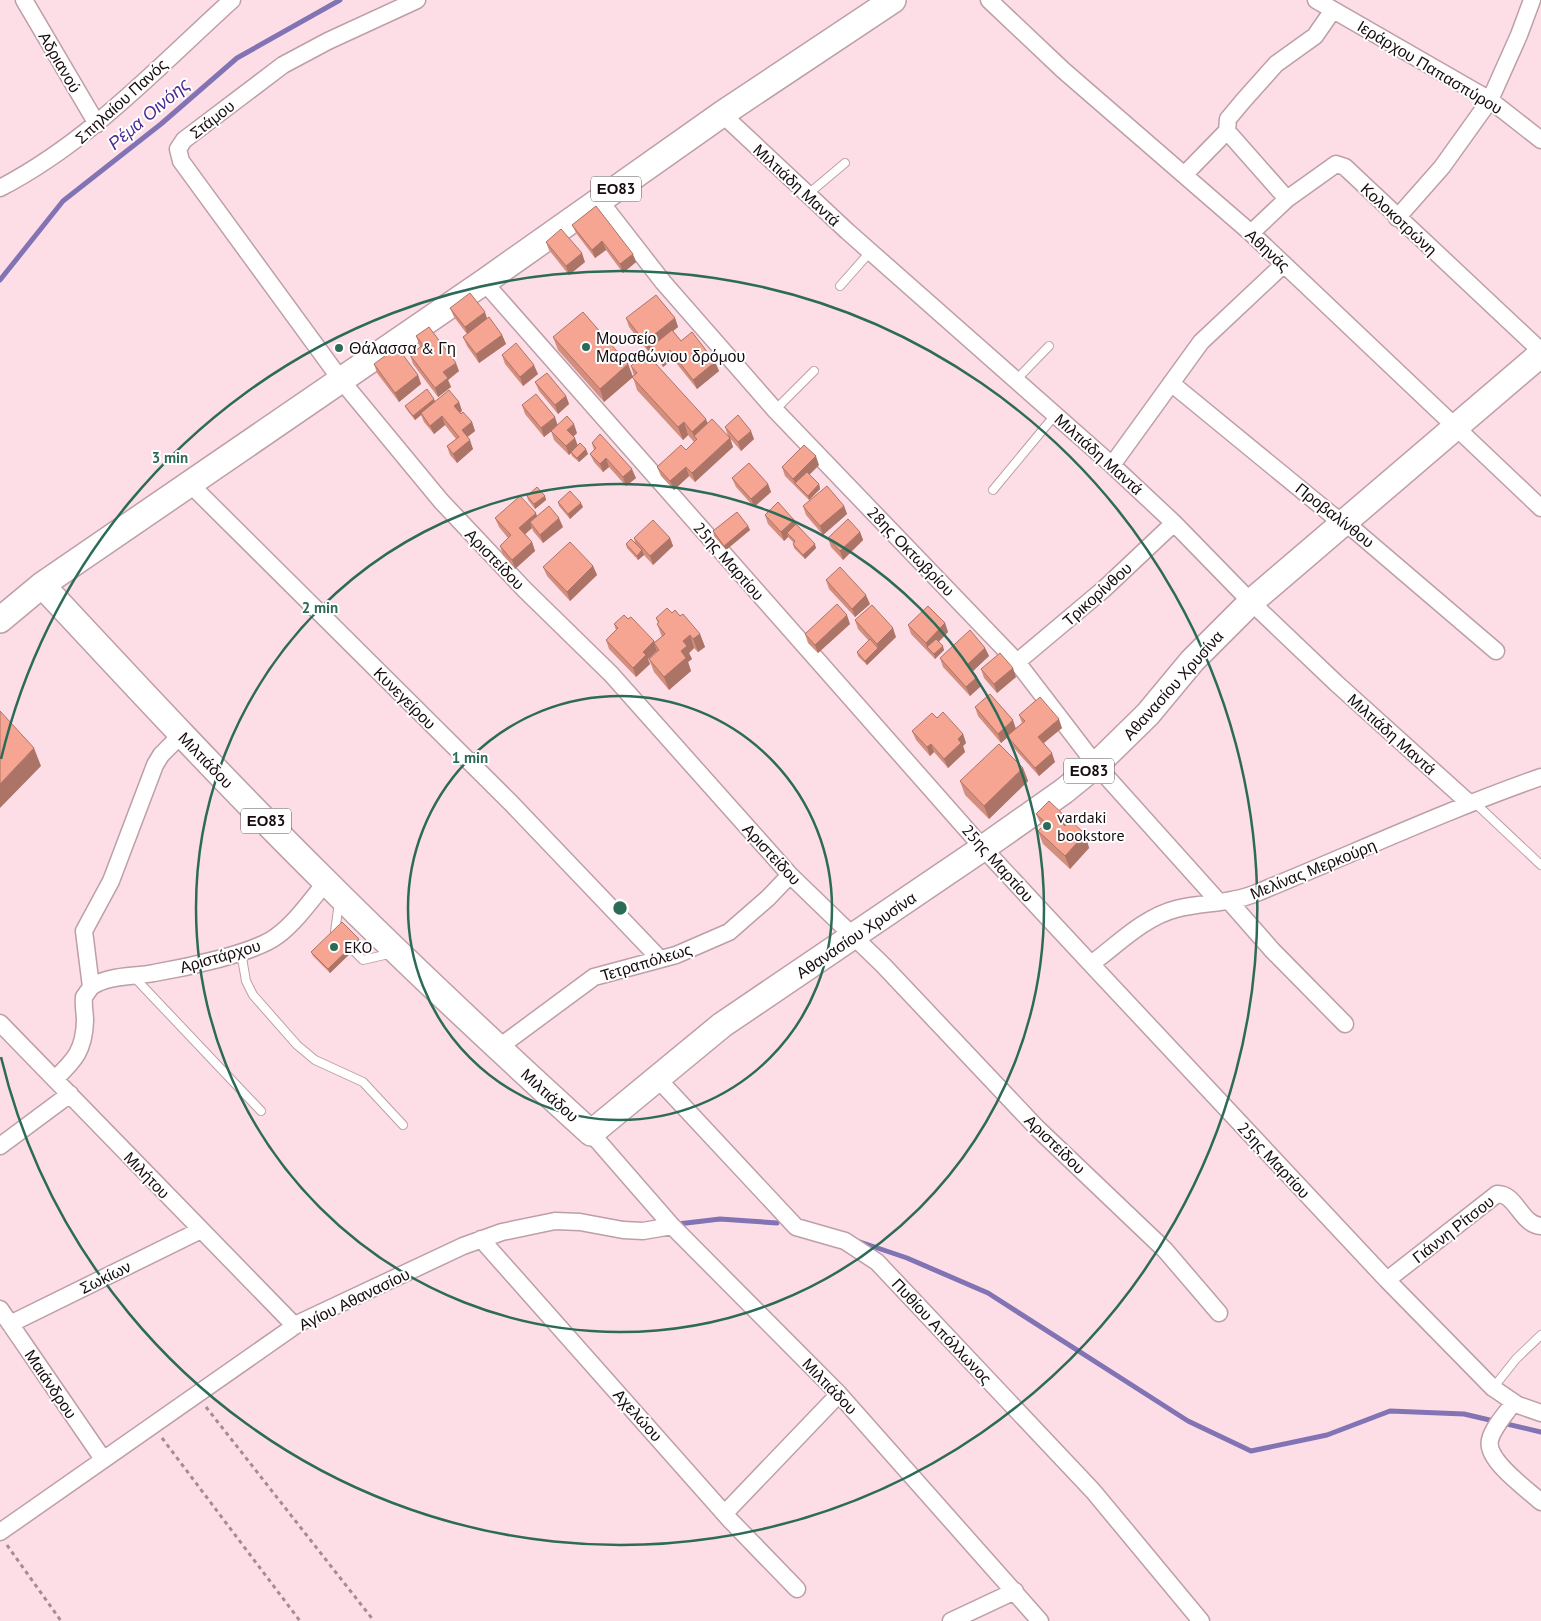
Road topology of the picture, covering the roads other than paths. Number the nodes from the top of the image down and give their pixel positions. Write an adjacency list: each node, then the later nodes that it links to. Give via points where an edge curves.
1 (24, 0): 11 (street, Αδριανού)
2 (232, 0): 11 (street, Σπηλαίου Πανός)
3 (417, 0): 29 (street, Στάμου, via 283,64 184,140 178,149 181,161)
4 (893, 0): 10 (main road, ΕΟ83)
5 (988, 0): 15 (street, Αθηνάς, via 1063,70)
6 (1316, 0): 8 (street, Ιεράρχου Παπασπύρου)
7 (1532, 0): 9 (street)
8 (1333, 10): 9 (street, Ιεράρχου Παπασπύρου); 12 (street, via 1315,36 1276,64 1242,101 1228,119)
9 (1490, 100): 13 (street, Ιεράρχου Παπασπύρου); 20 (street, via 1442,167)
10 (722, 114): 17 (street, Μιλτιάδη Μαντά); 19 (main road, ΕΟ83)
11 (97, 124): 16 (street, Σπηλαίου Πανός, via 44,164)
12 (1227, 131): 15 (street); 18 (street)
13 (1541, 140)
14 (845, 163): 17 (lane)
15 (1185, 174): 21 (street, Αθηνάς)
16 (0, 188)
17 (807, 194): 22 (street, Μιλτιάδη Μαντά)
18 (1287, 199): 20 (street, Κολοκοτρώνη, via 1336,164 1345,167); 21 (street, Κολοκοτρώνη)
19 (600, 201): 24 (main road, ΕΟ83); 32 (street, 28ης Οκτωβρίου, via 663,282)
20 (1397, 218): 27 (street, Κολοκοτρώνη)
21 (1251, 233): 23 (street, Αθηνάς)
22 (870, 252): 25 (lane); 30 (street, Μιλτιάδη Μαντά)
23 (1284, 264): 31 (street, via 1202,342); 34 (street, Αθηνάς)
24 (484, 282): 29 (main road, ΕΟ83); 50 (street, 25ης Μαρτίου)
25 (840, 286)
26 (1049, 346): 30 (lane)
27 (1541, 352): 34 (main road, Αθανασίου Χρυσίνα / ΕΟ83)
28 (814, 371): 32 (lane)
29 (341, 380): 36 (main road, ΕΟ83); 52 (street, Αριστείδου, via 440,501 611,674)
30 (1016, 380): 33 (street, Μιλτιάδη Μαντά)
31 (1171, 383): 35 (street); 39 (street, Προβαλίνθου)
32 (775, 410): 45 (street, 28ης Οκτωβρίου)
33 (1055, 415): 35 (street, Μιλτιάδη Μαντά); 37 (lane)
34 (1457, 426): 38 (street, Αθηνάς); 39 (main road, Αθανασίου Χρυσίνα / ΕΟ83)
35 (1112, 465): 40 (street, Μιλτιάδη Μαντά)
36 (189, 483): 41 (main road, ΕΟ83); 57 (street, Κυνεγείρου, via 511,803)
37 (993, 490)
38 (1541, 508)
39 (1344, 522): 42 (main road, Αθανασίου Χρυσίνα / ΕΟ83); 44 (street, Προβαλίνθου)
40 (1174, 523): 42 (street, Μιλτιάδη Μαντά); 45 (street, Τρικορίνθου, via 1104,589)
41 (42, 585): 43 (main road, ΕΟ83); 46 (main road, Μιλτιάδου / ΕΟ83)
42 (1251, 602): 47 (main road, Αθανασίου Χρυσίνα / ΕΟ83, via 1192,661 1148,714); 49 (street, Μιλτιάδη Μαντά, via 1336,683)
43 (4, 609)
44 (1496, 651)
45 (1018, 662): 47 (street, 28ης Οκτωβρίου)
46 (181, 735): 53 (main road, Μιλτιάδου / ΕΟ83); 60 (street, via 155,765 110,881 84,931)
47 (1096, 765): 50 (main road, Αθανασίου Χρυσίνα / ΕΟ83); 54 (street, 28ης Οκτωβρίου)
48 (1541, 777): 49 (street, Μελίνας Μερκούρη)
49 (1471, 802): 51 (lane); 54 (street, Μελίνας Μερκούρη, via 1369,847 1247,896)
50 (983, 848): 55 (main road, Αθανασίου Χρυσίνα / ΕΟ83); 58 (street, 25ης Μαρτίου)
51 (1541, 864)
52 (790, 875): 55 (street, Αριστείδου); 57 (street, Τετραπόλεως, via 729,932)
53 (333, 889): 56 (street, Αριστάρχου, via 277,936); 63 (main road, Μιλτιάδου / ΕΟ83)
54 (1224, 902): 58 (street, Μελίνας Μερκούρη, via 1184,907 1162,914 1145,923); 62 (street, 28ης Οκτωβρίου)
55 (854, 937): 64 (main road, Αθανασίου Χρυσίνα / ΕΟ83, via 722,1025); 77 (street, Αριστείδου, via 1037,1128 1165,1250)
56 (241, 952): 59 (street, Αριστάρχου); 68 (lane, via 246,981 253,995 297,1045 315,1060 363,1082)
57 (660, 960): 63 (street, Τετραπόλεως, via 594,977)
58 (1092, 964): 75 (street, 25ης Μαρτίου)
59 (134, 977): 60 (street, Αριστάρχου, via 103,981); 67 (lane)
60 (91, 987): 65 (street, via 84,997 85,1020 80,1051)
61 (0, 1023): 65 (street, Μιλήτου)
62 (1346, 1024)
63 (498, 1048): 69 (main road, Μιλτιάδου / ΕΟ83)
64 (657, 1078): 69 (main road, Αθανασίου Χρυσίνα / ΕΟ83); 93 (street, Πυθίου Απόλλωνος, via 796,1227 850,1243 877,1262 1093,1491)
65 (56, 1079): 66 (street, Μιλήτου)
66 (70, 1094): 70 (street); 73 (street, Μιλήτου)
67 (261, 1111)
68 (403, 1124)
69 (592, 1133): 71 (street, Μιλτιάδου)
70 (0, 1146)
71 (672, 1226): 74 (street, Αγίου Αθανασίου, via 643,1231 555,1221); 82 (street, Μιλτιάδου)
72 (1541, 1226): 75 (street, Γιάννη Ρίτσου, via 1531,1223 1508,1198 1497,1194)
73 (201, 1230): 78 (street, Σωκίων); 79 (street, Μιλήτου)
74 (480, 1239): 79 (street, Αγίου Αθανασίου); 87 (street, Αχελώου)
75 (1388, 1280): 81 (street, 25ης Μαρτίου)
76 (0, 1309): 78 (street, Μαιάνδρου)
77 (1219, 1313)
78 (10, 1324): 85 (street, Μαιάνδρου)
79 (295, 1326): 85 (street, Αγίου Αθανασίου)
80 (1541, 1335): 81 (lane)
81 (1493, 1388): 83 (street, 25ης Μαρτίου)
82 (839, 1394): 87 (street); 90 (street, Μιλτιάδου)
83 (1514, 1403): 84 (street, 25ης Μαρτίου); 86 (street, via 1491,1436 1490,1449 1497,1462)
84 (1541, 1413)
85 (103, 1459): 88 (street, Αγίου Αθανασίου)
86 (1541, 1502)
87 (725, 1512): 89 (street, Αχελώου)
88 (3, 1537)
89 (797, 1589)
90 (1015, 1590): 91 (street); 92 (street, Μιλτιάδου)
91 (951, 1621)
92 (1040, 1621)
93 (1201, 1621)

